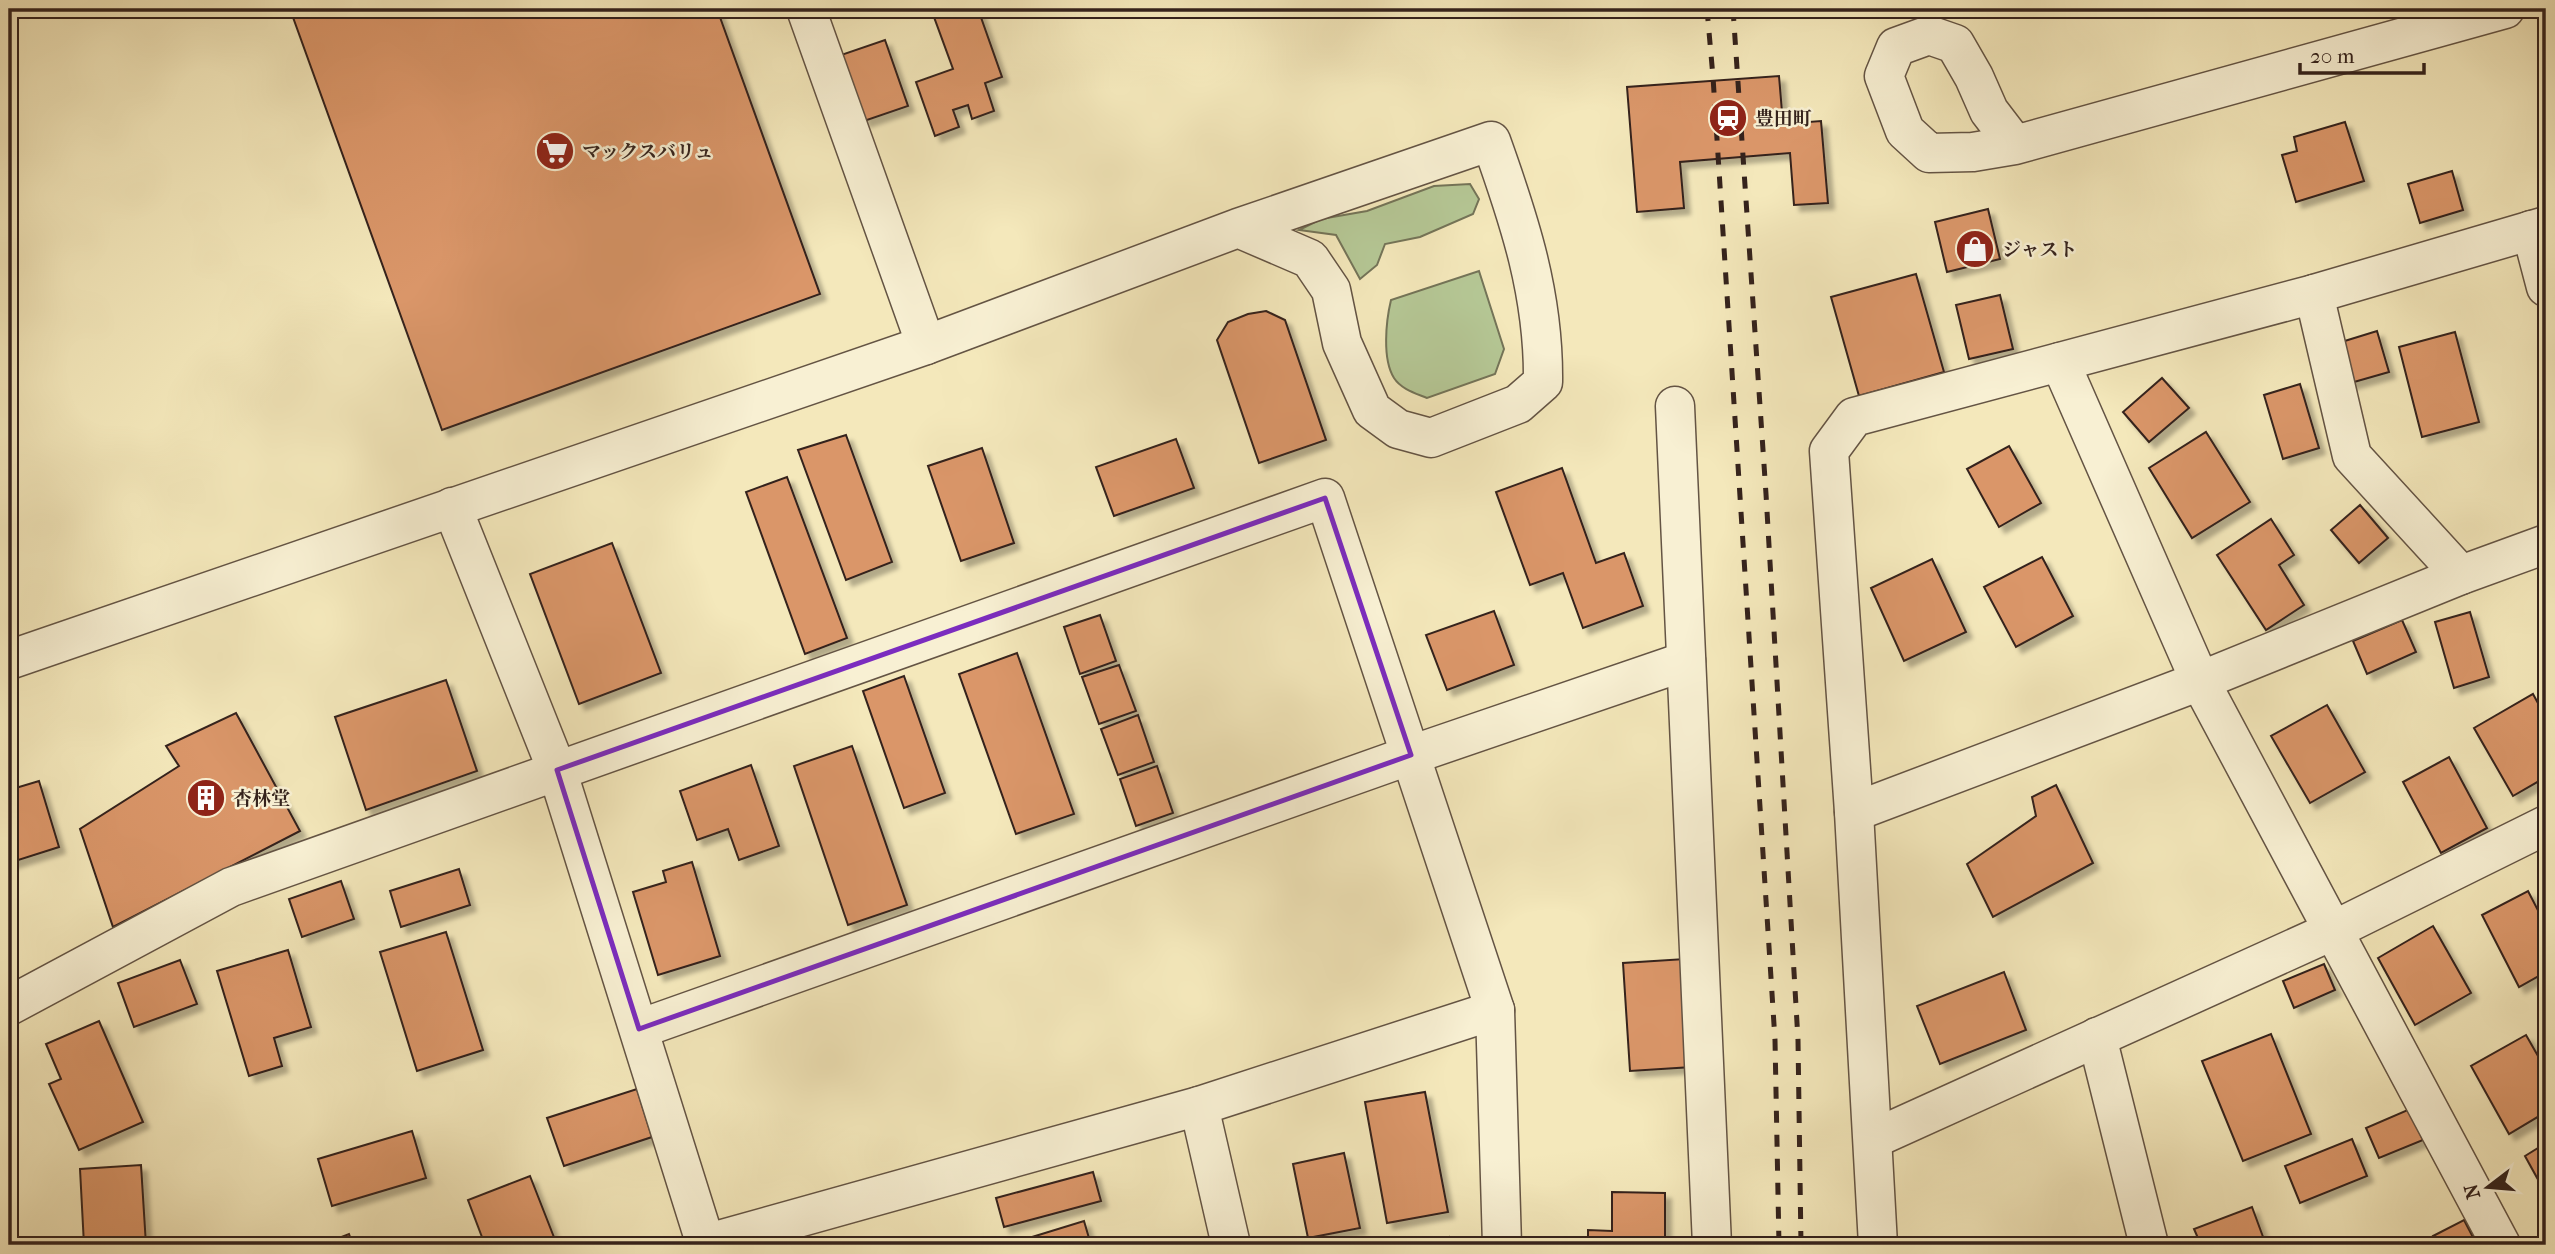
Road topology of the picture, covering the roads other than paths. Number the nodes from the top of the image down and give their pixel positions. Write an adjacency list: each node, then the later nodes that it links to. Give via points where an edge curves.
1 (806, 9): 8 (street)
2 (2504, 9): 3 (street)
3 (2015, 145)
4 (1238, 228): 4 (street, via 1491,141 1534,275 1544,382 1518,404 1431,439 1398,429 1372,410 1342,343 1331,290 1310,259); 8 (street)
5 (2538, 228): 6 (street); 7 (street)
6 (2546, 287)
7 (2314, 294): 9 (street); 13 (street, via 2352,456)
8 (926, 345): 11 (street)
9 (2060, 362): 16 (street); 19 (street, via 1854,417 1829,451)
10 (1675, 406): 15 (street)
11 (452, 507): 14 (street); 18 (street)
12 (2546, 544): 13 (street)
13 (2461, 575): 16 (street)
14 (9, 660)
15 (1686, 661): 17 (street); 31 (street)
16 (2200, 681): 19 (street); 21 (street)
17 (1411, 755): 18 (street, via 1325,498); 23 (street); 24 (street)
18 (557, 770): 22 (street, via 231,887); 24 (street)
19 (1854, 812): 27 (street)
20 (2546, 825): 21 (street)
21 (2332, 931): 25 (street); 34 (street)
22 (9, 1006)
23 (1495, 1010): 26 (street); 30 (street)
24 (639, 1028): 28 (street)
25 (2097, 1037): 27 (street); 33 (street)
26 (1199, 1107): 28 (street); 29 (street)
27 (1873, 1139): 32 (street)
28 (704, 1245)
29 (1231, 1245)
30 (1502, 1245)
31 (1712, 1245)
32 (1878, 1245)
33 (2149, 1245)
34 (2501, 1245)

